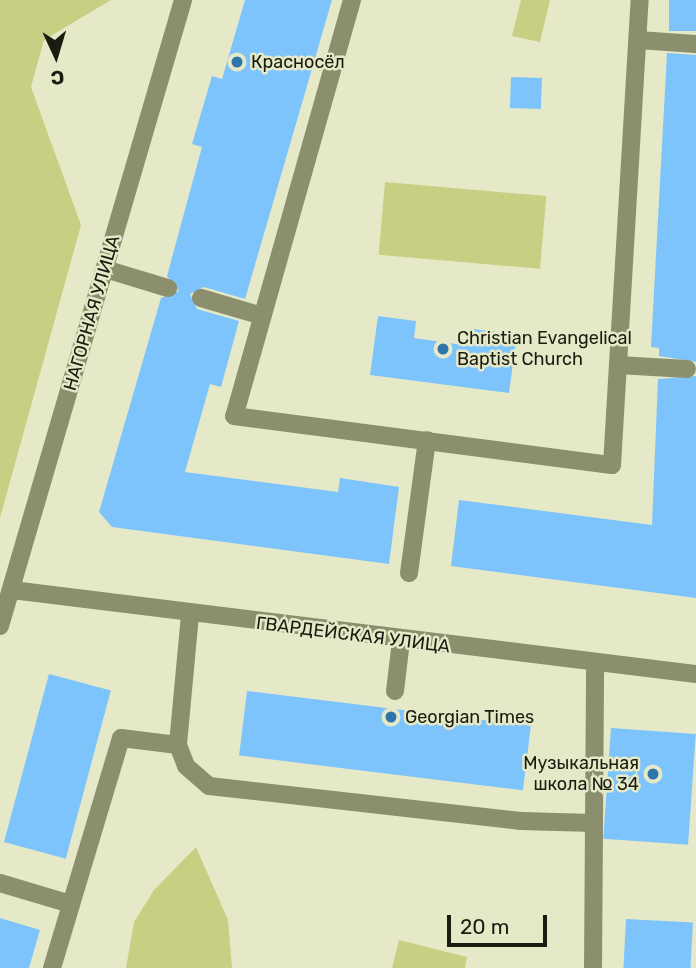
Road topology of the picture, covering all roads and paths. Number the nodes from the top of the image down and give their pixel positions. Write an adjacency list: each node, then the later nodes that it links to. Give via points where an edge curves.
1 (183, 0): 6 (street, НАГОРНАЯ УЛИЦА)
2 (352, 0): 9 (street)
3 (640, 0): 4 (street)
4 (638, 40): 5 (street); 10 (street)
5 (696, 44)
6 (105, 269): 7 (street); 14 (street, НАГОРНАЯ УЛИЦА)
7 (168, 288)
8 (201, 298): 9 (street)
9 (262, 316): 12 (street, via 234,416)
10 (618, 365): 11 (street); 12 (street, via 612,465)
11 (687, 369)
12 (427, 440): 13 (street)
13 (409, 573)
14 (12, 590): 15 (street, ГВАРДЕЙСКАЯ УЛИЦА); 16 (street, НАГОРНАЯ УЛИЦА)
15 (190, 615): 17 (street, ГВАРДЕЙСКАЯ УЛИЦА); 21 (street)
16 (0, 626)
17 (401, 640): 18 (street, ГВАРДЕЙСКАЯ УЛИЦА); 20 (street)
18 (595, 662): 19 (street, ГВАРДЕЙСКАЯ УЛИЦА); 22 (street)
19 (696, 674)
20 (395, 691)
21 (178, 745): 22 (street, via 186,766 209,786 521,821); 24 (street, via 121,738)
22 (593, 823): 26 (street)
23 (0, 883): 24 (street)
24 (71, 904): 25 (street)
25 (52, 968)
26 (593, 968)

